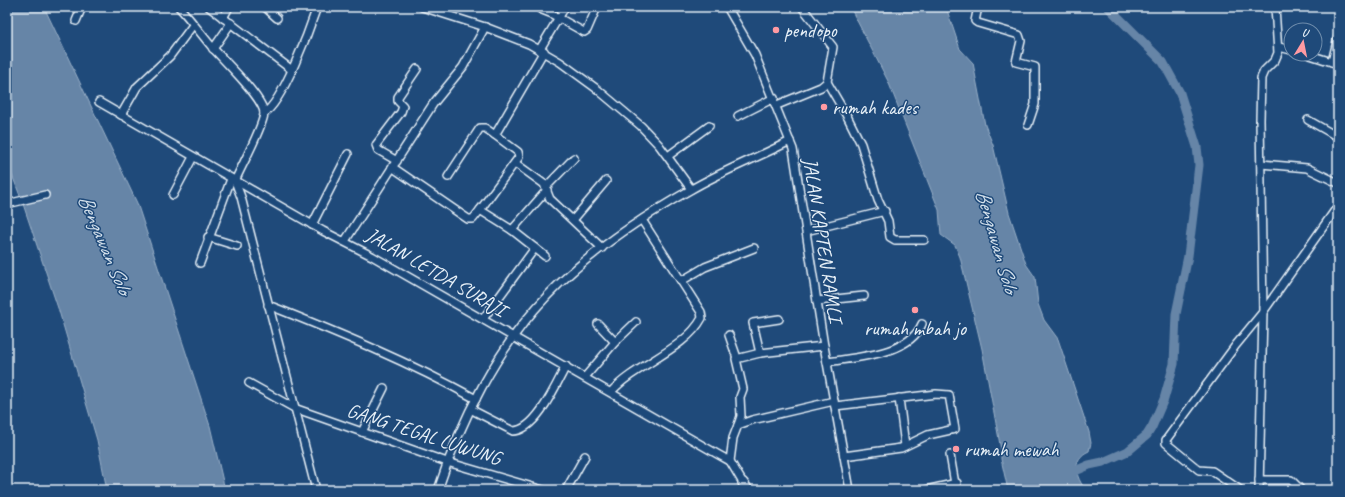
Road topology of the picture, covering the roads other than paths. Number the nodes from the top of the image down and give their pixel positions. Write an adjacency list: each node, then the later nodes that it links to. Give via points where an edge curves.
1 (82, 7): 18 (street)
2 (179, 7): 20 (street)
3 (209, 7): 16 (street)
4 (229, 7): 16 (street)
5 (265, 7): 17 (street)
6 (317, 7): 30 (street)
7 (422, 7): 21 (street)
8 (566, 7): 15 (street)
9 (597, 7): 15 (street, via 584,32)
10 (727, 7): 33 (street, JALAN KAPTEN RAMLI, via 755,55)
11 (802, 7): 31 (street, via 833,47)
12 (978, 7): 38 (street, via 975,21 1020,37 1016,62 1035,67 1035,104)
13 (1275, 7): 23 (street)
14 (540, 9): 15 (street)
15 (559, 17): 26 (street)
16 (223, 18): 19 (street)
17 (278, 18)
18 (76, 21)
19 (231, 23): 25 (street); 30 (street)
20 (193, 25): 25 (street); 35 (street, via 170,56 137,87)
21 (485, 27): 26 (street); 47 (street, via 463,67 434,104)
22 (1338, 37): 28 (street)
23 (1279, 47): 24 (street); 49 (street, via 1275,60 1261,78)
24 (1283, 48)
25 (213, 49): 34 (street, via 243,80)
26 (542, 50): 40 (street); 44 (street, via 618,105)
27 (1323, 59): 28 (street)
28 (1335, 63)
29 (417, 69): 47 (street, via 398,97 403,106 401,112 376,145 378,150)
30 (292, 70): 34 (street, via 272,106)
31 (827, 82): 33 (street, via 821,87); 62 (street, via 863,150 878,200)
32 (99, 102): 35 (street, JALAN LETDA SURAJI)
33 (775, 102): 36 (street); 42 (street, JALAN KAPTEN RAMLI)
34 (264, 113): 52 (street, via 256,136)
35 (121, 115): 45 (street, JALAN LETDA SURAJI)
36 (738, 116)
37 (1308, 120): 41 (street)
38 (1028, 125)
39 (710, 126): 44 (street)
40 (495, 135): 48 (street, via 520,154); 51 (street, via 485,128 480,128)
41 (1338, 137)
42 (790, 141): 56 (street); 67 (street, JALAN KAPTEN RAMLI)
43 (348, 154): 65 (street)
44 (668, 156): 56 (street)
45 (193, 157): 52 (street, JALAN LETDA SURAJI); 58 (street)
46 (574, 158): 55 (street)
47 (396, 161): 50 (street)
48 (515, 163): 55 (street); 61 (street)
49 (1261, 164): 54 (street, via 1307,168); 81 (street)
50 (392, 167): 61 (street, via 468,219 473,219); 70 (street)
51 (448, 177)
52 (233, 180): 65 (street, JALAN LETDA SURAJI); 68 (street); 80 (street, via 241,197)
53 (606, 181): 63 (street)
54 (1338, 183)
55 (546, 188): 63 (street, via 550,199); 66 (street)
56 (691, 189): 64 (street)
57 (45, 195): 59 (street)
58 (173, 195)
59 (7, 204)
60 (1338, 206): 81 (street)
61 (480, 210): 66 (street)
62 (885, 211): 67 (street); 69 (street, via 890,237 895,240)
63 (572, 220): 73 (street)
64 (642, 220): 73 (street); 77 (street)
65 (312, 225): 70 (street, JALAN LETDA SURAJI)
66 (512, 230): 72 (street)
67 (806, 231): 79 (street, JALAN KAPTEN RAMLI)
68 (208, 237): 71 (street); 76 (street)
69 (924, 240)
70 (345, 241): 82 (street, JALAN LETDA SURAJI)
71 (237, 246)
72 (535, 248): 75 (street); 82 (street)
73 (602, 248): 88 (street, via 547,296)
74 (754, 248): 77 (street, via 705,267)
75 (545, 256)
76 (200, 263)
77 (683, 280): 98 (street, via 701,312 700,321 687,336 630,374)
78 (864, 296): 79 (street)
79 (816, 301): 90 (street, JALAN KAPTEN RAMLI)
80 (268, 305): 100 (street, via 367,346 442,380); 102 (street)
81 (1263, 312): 112 (street); 120 (street, via 1166,440 1166,443 1199,470 1212,471)
82 (483, 319): 88 (street, JALAN LETDA SURAJI)
83 (778, 319): 91 (street, via 753,323)
84 (636, 322): 89 (street)
85 (598, 324): 89 (street)
86 (922, 324): 93 (street, via 918,334 891,350)
87 (729, 335): 92 (street)
88 (514, 336): 94 (street, JALAN LETDA SURAJI); 100 (street)
89 (615, 342): 95 (street)
90 (824, 346): 91 (street); 93 (street, JALAN KAPTEN RAMLI)
91 (760, 353): 92 (street)
92 (737, 358): 104 (street, via 735,362 743,389)
93 (827, 362): 101 (street, JALAN KAPTEN RAMLI)
94 (566, 366): 95 (street, JALAN LETDA SURAJI); 103 (street, via 540,412 526,428 513,431)
95 (585, 377): 98 (street, JALAN LETDA SURAJI)
96 (249, 384): 102 (street, GANG TEGAL LUWUNG)
97 (384, 388): 105 (street)
98 (611, 392): 110 (street, JALAN LETDA SURAJI)
99 (899, 398): 101 (street); 106 (street); 106 (street, via 949,395 955,429 928,435)
100 (476, 399): 103 (street)
101 (834, 404): 104 (street); 109 (street, JALAN KAPTEN RAMLI)
102 (294, 408): 105 (street, GANG TEGAL LUWUNG); 114 (street)
103 (472, 410): 111 (street)
104 (738, 425): 110 (street)
105 (362, 432): 111 (street, GANG TEGAL LUWUNG)
106 (905, 446): 109 (street)
107 (950, 455): 119 (street, via 956,484)
108 (585, 456): 117 (street)
109 (844, 456): 118 (street, JALAN KAPTEN RAMLI)
110 (725, 458): 113 (street, JALAN LETDA SURAJI)
111 (447, 462): 115 (street); 116 (street, GANG TEGAL LUWUNG)
112 (1259, 480): 121 (street); 122 (street, via 1291,480)
113 (744, 487)
114 (316, 490)
115 (438, 490)
116 (543, 490)
117 (566, 490)
118 (850, 490)
119 (926, 490)
120 (1240, 490)
121 (1259, 490)
122 (1300, 490)

